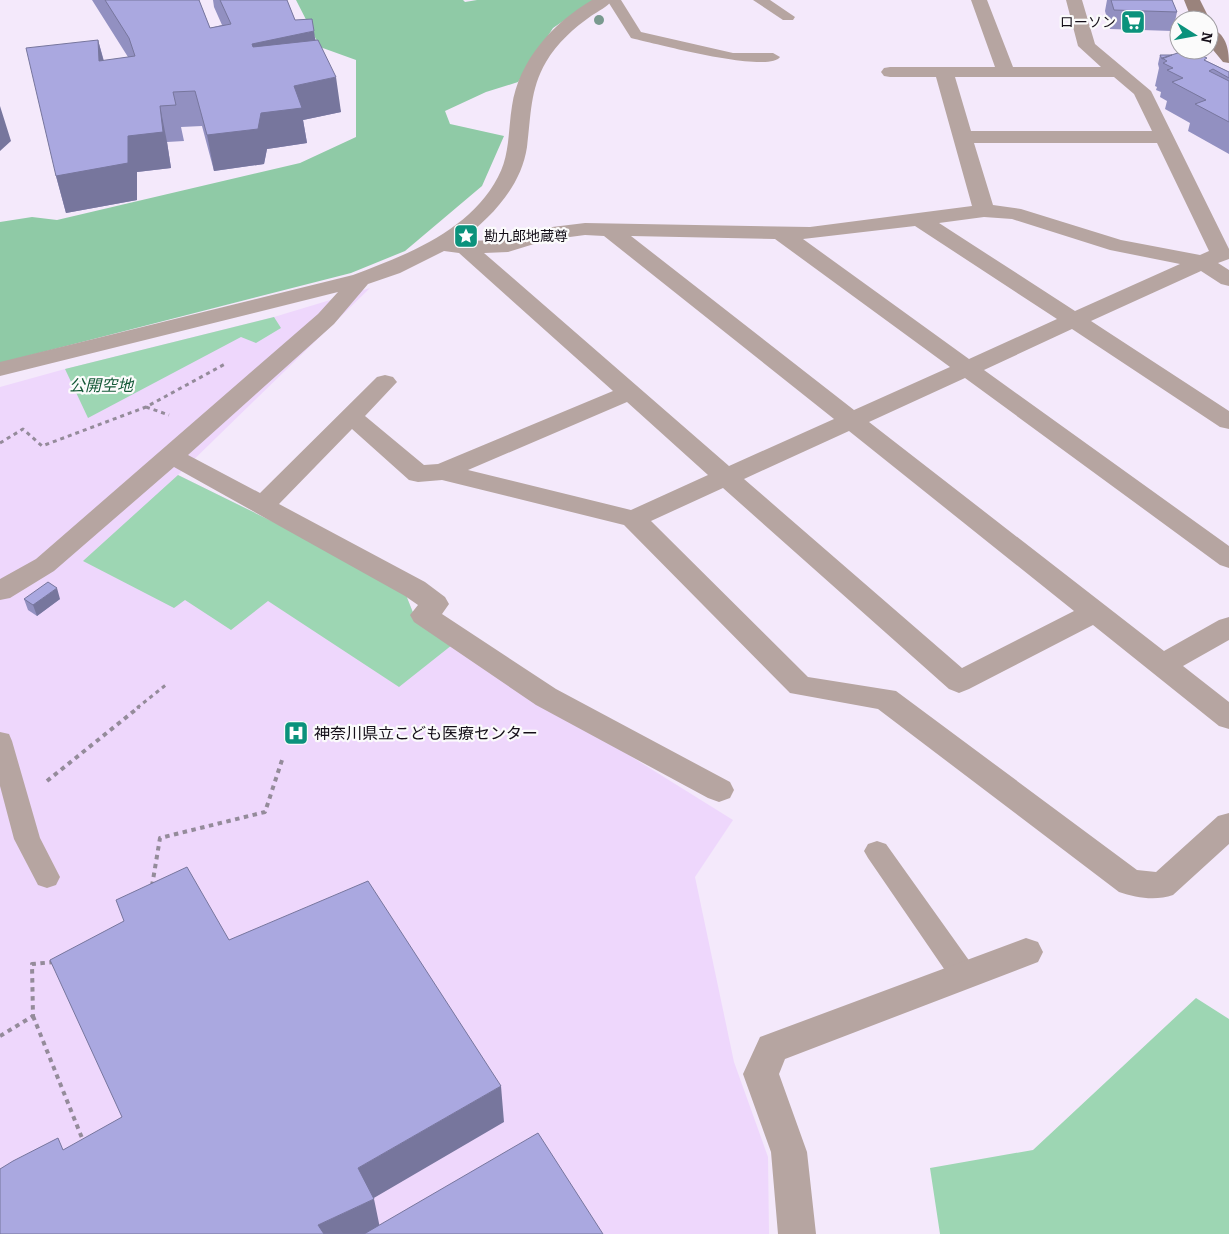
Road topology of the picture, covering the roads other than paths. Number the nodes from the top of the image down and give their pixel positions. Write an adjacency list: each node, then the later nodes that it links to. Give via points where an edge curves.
1 (604, 0): 20 (street, via 570,24 533,67 521,104 518,154 510,173 494,198)
2 (614, 0): 8 (lane, via 636,35 733,57)
3 (760, 0): 6 (lane)
4 (979, 0): 10 (street)
5 (1074, 0): 13 (street, via 1087,46)
6 (788, 17)
7 (1219, 46): 9 (main road)
8 (774, 56)
9 (1229, 58)
10 (1006, 71): 12 (street); 13 (street)
11 (890, 72): 12 (street)
12 (944, 72): 15 (street)
13 (1119, 72): 14 (street, via 1142,91)
14 (1163, 136): 15 (street); 22 (street)
15 (963, 137): 16 (street)
16 (984, 211): 17 (street); 22 (street, via 1014,213 1117,246)
17 (920, 218): 19 (street, via 810,234); 25 (street)
18 (609, 229): 19 (street); 21 (street, via 544,234 508,246); 31 (street)
19 (781, 233): 27 (street)
20 (440, 244): 21 (street); 23 (street, via 406,263)
21 (465, 247): 29 (street)
22 (1217, 255): 24 (street); 25 (street)
23 (361, 279): 26 (street, via 219,317); 33 (street, via 326,319)
24 (1229, 279)
25 (1074, 320): 27 (street); 32 (street)
26 (0, 369)
27 (966, 370): 31 (street); 38 (street)
28 (385, 382): 30 (street)
29 (628, 393): 34 (street); 35 (street)
30 (352, 417): 34 (street, via 418,474); 36 (street)
31 (853, 421): 35 (street); 40 (street)
32 (1229, 422)
33 (172, 456): 36 (street); 39 (street, via 45,565)
34 (442, 472): 37 (street)
35 (726, 478): 37 (street); 40 (street, via 958,682)
36 (263, 505): 45 (street, via 415,588 435,604 424,614 546,698)
37 (632, 520): 46 (street, via 800,686 886,700 1130,883 1162,886)
38 (1229, 559)
39 (0, 591)
40 (1095, 612): 42 (street)
41 (1229, 627): 42 (street)
42 (1163, 665): 43 (street)
43 (1229, 718)
44 (0, 741): 48 (lane, via 27,839)
45 (719, 790)
46 (1229, 824)
47 (877, 851): 50 (lane)
48 (47, 877)
49 (1026, 952): 50 (street)
50 (963, 974): 51 (street, via 772,1048 761,1074 789,1152)
51 (797, 1234)

